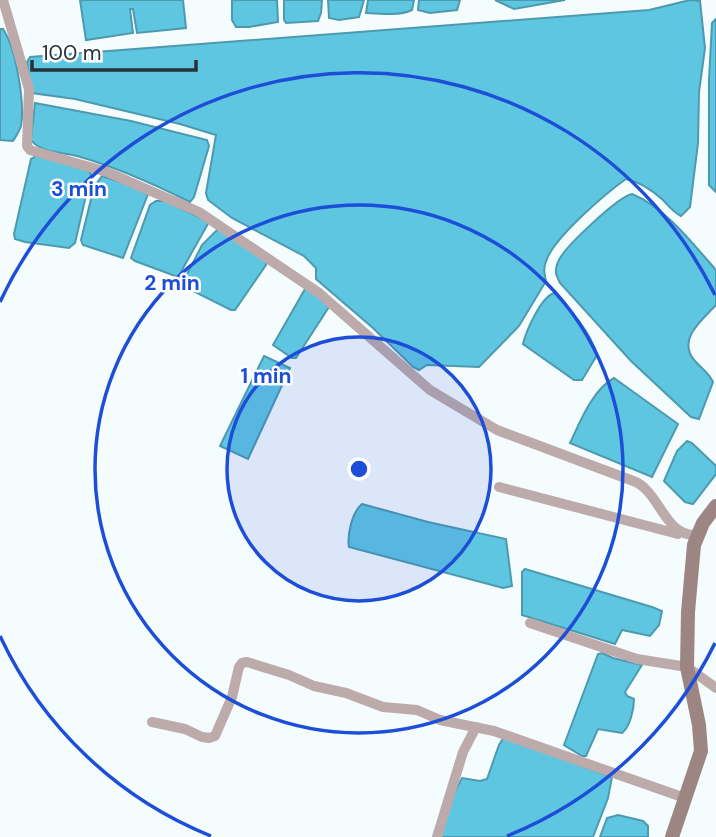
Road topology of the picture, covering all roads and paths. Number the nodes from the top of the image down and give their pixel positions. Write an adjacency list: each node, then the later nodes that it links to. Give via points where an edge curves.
1 (3, 0): 4 (street, via 29,89 30,150 107,172 199,212 319,293 430,390 497,430 636,482)
2 (499, 488): 4 (street)
3 (716, 506): 5 (main road)
4 (681, 534): 5 (street)
5 (697, 535): 7 (main road)
6 (530, 623): 7 (street, via 637,659)
7 (687, 667): 8 (street); 11 (main road, via 702,739)
8 (716, 688)
9 (152, 722): 10 (street, via 202,737 215,736 239,667 247,662 383,707 418,710)
10 (476, 727): 11 (street); 12 (street, via 463,752)
11 (685, 798): 13 (main road)
12 (438, 837)
13 (672, 837)

